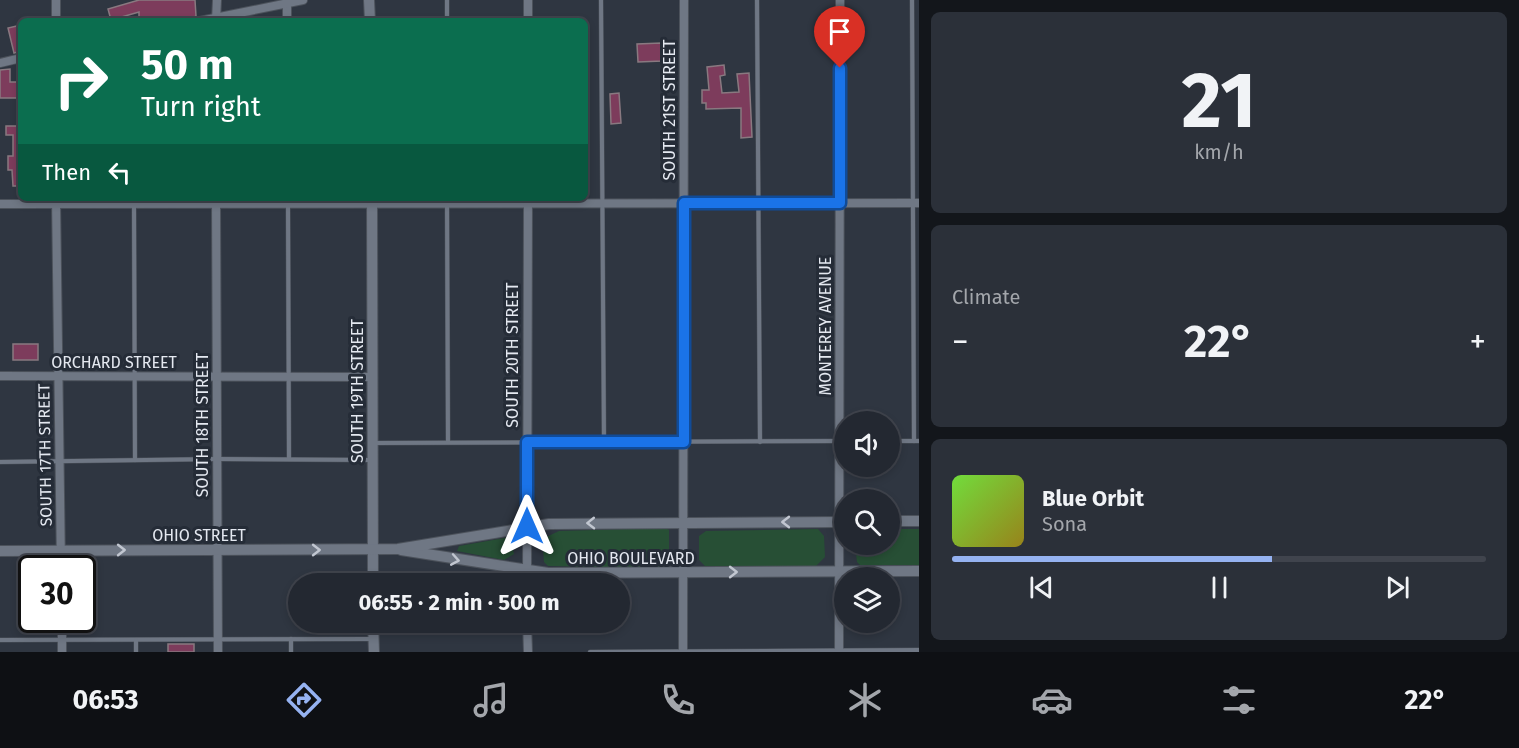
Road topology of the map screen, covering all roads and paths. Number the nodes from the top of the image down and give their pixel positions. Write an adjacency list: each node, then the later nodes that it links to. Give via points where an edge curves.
1 (56, 0): 14 (street)
2 (216, 0): 15 (street)
3 (303, 0): 13 (street)
4 (369, 0): 18 (street)
5 (447, 0): 19 (lane)
6 (528, 0): 20 (street)
7 (601, 0): 30 (lane)
8 (684, 0): 31 (street, SOUTH 21ST STREET)
9 (757, 0): 32 (lane)
10 (840, 0): 33 (street, MONTEREY AVENUE)
11 (912, 0): 34 (lane)
12 (275, 3): 13 (street); 16 (street)
13 (288, 4): 17 (street)
14 (56, 18)
15 (216, 18)
16 (220, 18)
17 (288, 18)
18 (370, 18)
19 (447, 18)
20 (528, 18)
21 (18, 59): 22 (street)
22 (0, 63)
23 (56, 201): 29 (street); 35 (street); 37 (street, SOUTH 17TH STREET)
24 (216, 201): 25 (street); 29 (street); 39 (street, SOUTH 18TH STREET)
25 (288, 201): 26 (street); 40 (lane)
26 (372, 201): 27 (street); 41 (street, SOUTH 19TH STREET)
27 (447, 201): 28 (street); 47 (lane)
28 (528, 201): 30 (street); 48 (street, SOUTH 20TH STREET)
29 (134, 202): 38 (lane)
30 (603, 203): 31 (street); 49 (lane)
31 (684, 203): 32 (street); 50 (street, SOUTH 21ST STREET)
32 (759, 203): 33 (street); 51 (lane)
33 (840, 203): 34 (street); 42 (street, MONTEREY AVENUE)
34 (916, 203): 45 (lane)
35 (0, 204)
36 (0, 376): 37 (street, ORCHARD STREET)
37 (59, 376): 38 (street, ORCHARD STREET); 56 (street, SOUTH 17TH STREET)
38 (135, 377): 39 (street, ORCHARD STREET); 54 (lane)
39 (217, 377): 40 (street, ORCHARD STREET); 52 (street, SOUTH 18TH STREET)
40 (290, 377): 41 (street, ORCHARD STREET); 53 (lane)
41 (372, 377): 46 (street, SOUTH 19TH STREET)
42 (842, 411)
43 (834, 441): 51 (lane)
44 (900, 441): 45 (lane)
45 (916, 441)
46 (372, 442): 47 (lane); 55 (street, SOUTH 19TH STREET)
47 (448, 442): 48 (lane)
48 (527, 442): 49 (lane); 62 (street, SOUTH 20TH STREET)
49 (604, 442): 50 (lane)
50 (684, 442): 51 (lane); 60 (street, SOUTH 21ST STREET)
51 (760, 442)
52 (218, 459): 53 (lane); 54 (lane); 67 (street, SOUTH 18TH STREET)
53 (290, 459): 55 (lane)
54 (135, 460): 56 (lane)
55 (372, 460): 63 (street, SOUTH 19TH STREET)
56 (61, 461): 57 (lane); 66 (street, SOUTH 17TH STREET)
57 (0, 462)
58 (900, 521): 59 (street)
59 (919, 521)
60 (684, 522): 61 (street, one-way to 60); 62 (street, one-way to 62); 73 (street, SOUTH 21ST STREET)
61 (834, 522)
62 (527, 526): 64 (street); 72 (street, SOUTH 20TH STREET)
63 (372, 549): 64 (street, OHIO STREET); 67 (street, OHIO STREET, one-way to 63); 74 (street, SOUTH 19TH STREET)
64 (398, 549): 72 (street, OHIO BOULEVARD, one-way to 72)
65 (0, 550): 66 (street, OHIO STREET)
66 (61, 550): 67 (street, OHIO STREET, one-way to 67); 68 (street, SOUTH 17TH STREET)
67 (218, 550): 84 (street, SOUTH 18TH STREET)
68 (61, 555)
69 (834, 571): 73 (street, OHIO BOULEVARD, one-way to 69)
70 (900, 571): 71 (street, OHIO BOULEVARD)
71 (919, 571)
72 (527, 572): 73 (street, OHIO BOULEVARD)
73 (683, 572): 96 (street, SOUTH 21ST STREET)
74 (373, 573)
75 (62, 633): 82 (street)
76 (374, 633): 80 (street)
77 (527, 633): 93 (street)
78 (838, 633): 86 (street, MONTEREY AVENUE)
79 (291, 639): 80 (lane); 84 (lane); 91 (lane)
80 (374, 639): 92 (street)
81 (0, 640): 82 (lane)
82 (62, 640): 83 (lane); 88 (street)
83 (136, 640): 84 (lane); 89 (lane)
84 (218, 640): 90 (street, SOUTH 18TH STREET)
85 (761, 651): 86 (lane); 96 (lane)
86 (838, 651): 87 (lane)
87 (918, 651)
88 (62, 652)
89 (136, 652)
90 (218, 652)
91 (291, 652)
92 (374, 652)
93 (528, 652)
94 (590, 652): 95 (lane)
95 (605, 652): 96 (lane)
96 (683, 652)

